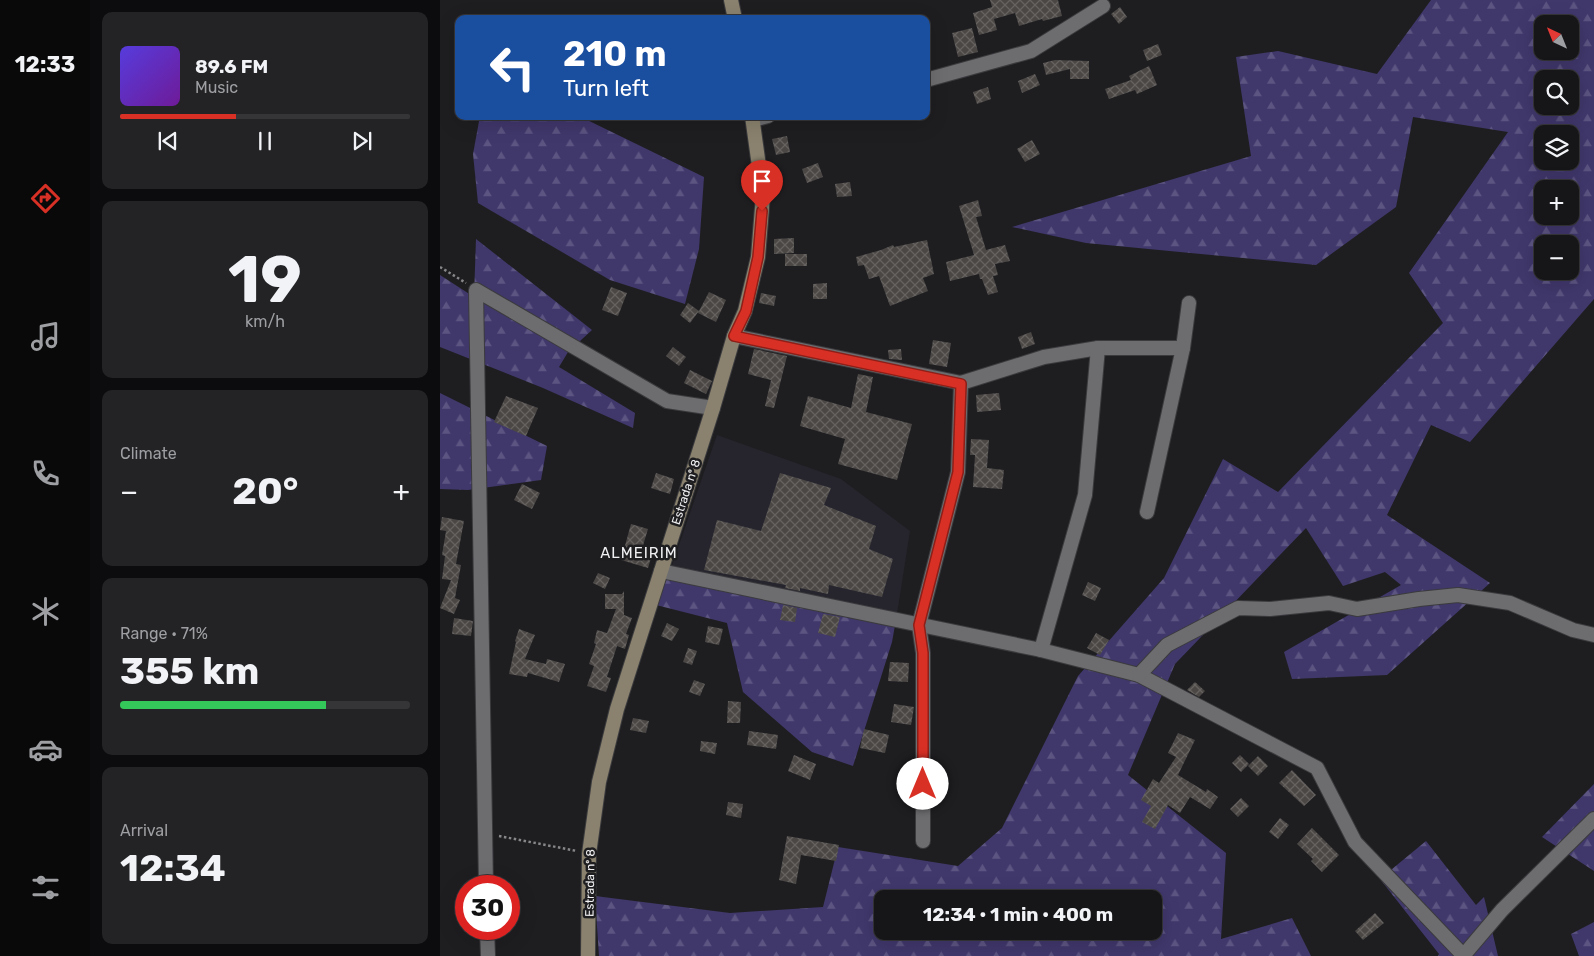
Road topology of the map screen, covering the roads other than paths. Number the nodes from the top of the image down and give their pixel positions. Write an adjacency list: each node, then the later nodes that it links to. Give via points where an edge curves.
1 (731, 0): 3 (main road)
2 (1103, 6): 4 (street, via 1031,51)
3 (734, 15)
4 (930, 79)
5 (753, 120): 7 (main road, Estrada nº 8, via 763,195 758,257 746,311)
6 (1189, 303): 9 (street)
7 (734, 336): 10 (street); 11 (main road, Estrada nº 8)
8 (1098, 348): 9 (street); 10 (street, via 1044,357); 16 (street, via 1085,495)
9 (1183, 348): 12 (street)
10 (961, 384): 14 (street, via 958,472)
11 (713, 408): 13 (main road, Estrada nº 8); 20 (street, via 667,401 476,290)
12 (1147, 512)
13 (661, 571): 14 (street); 23 (main road, Estrada nº 8, via 617,709 599,782 589,854)
14 (919, 625): 16 (street); 19 (street, via 923,653)
15 (1594, 636): 17 (street, via 1510,603 1458,595 1358,610 1329,603 1270,609 1238,608 1167,645)
16 (1041, 650): 17 (street)
17 (1139, 675): 24 (street, via 1317,768 1354,842)
18 (1594, 819): 24 (street, via 1502,910)
19 (923, 841)
20 (486, 875)
21 (487, 940): 22 (street)
22 (488, 956)
23 (588, 956)
24 (1463, 956)

